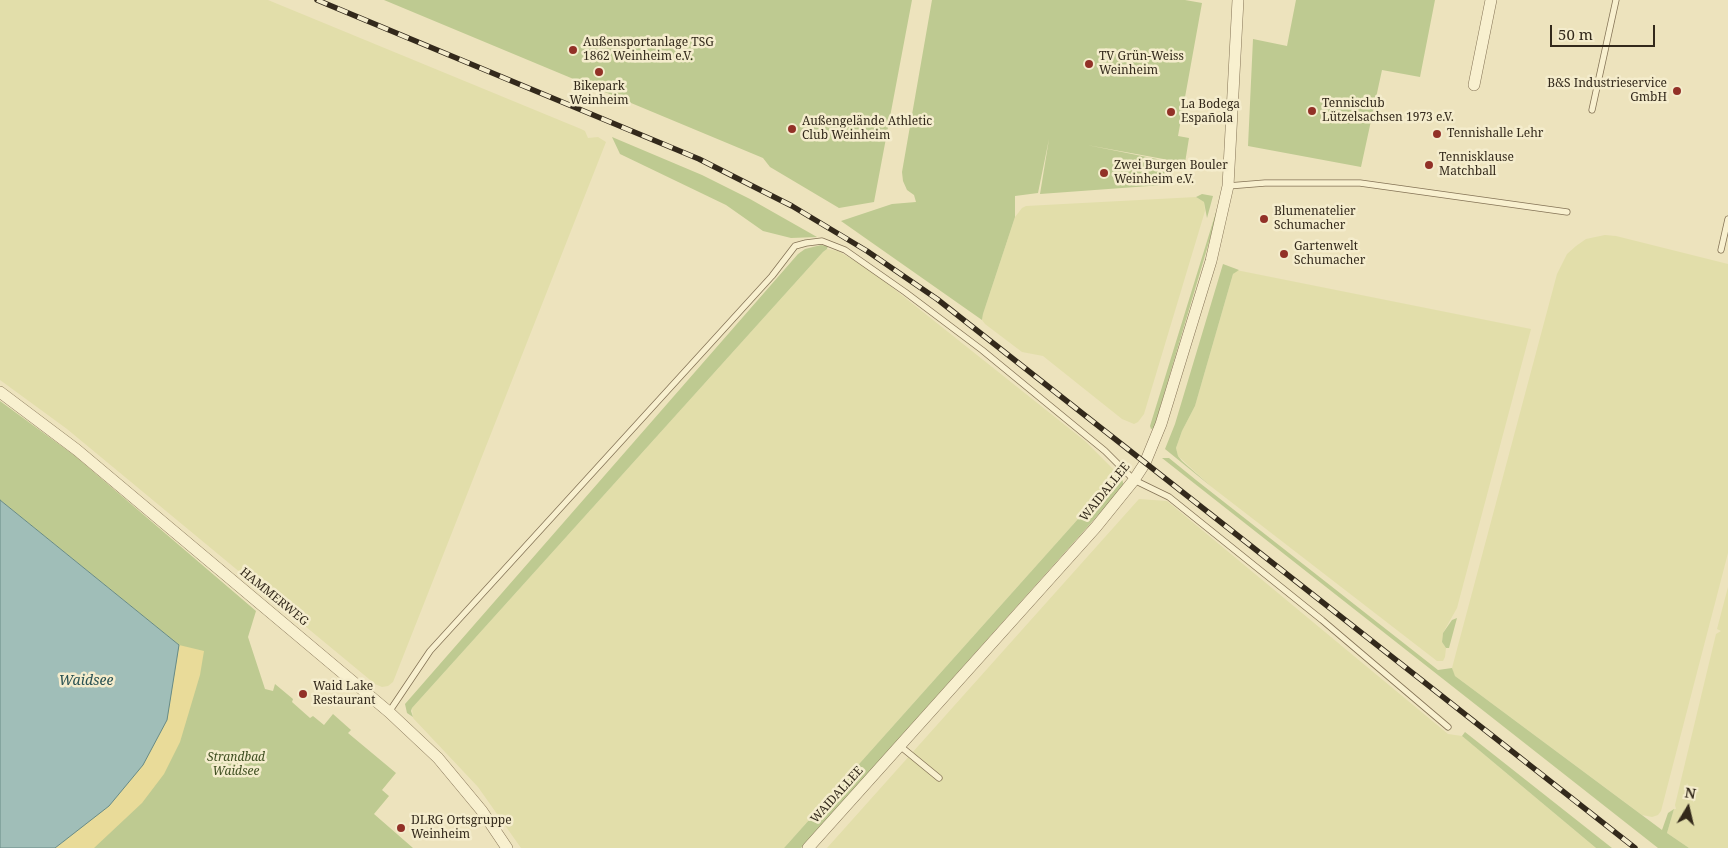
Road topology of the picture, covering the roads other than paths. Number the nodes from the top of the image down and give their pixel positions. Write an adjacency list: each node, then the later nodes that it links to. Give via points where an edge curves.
1 (1238, 0): 6 (street, WAIDALLEE)
2 (1491, 0): 4 (street)
3 (1616, 0): 5 (lane)
4 (1474, 86)
5 (1592, 110)
6 (1228, 186): 7 (lane, via 1360,183); 11 (street, WAIDALLEE, via 1211,261 1161,424)
7 (1567, 212)
8 (1728, 218): 9 (lane)
9 (1721, 250)
10 (0, 392): 12 (street, HAMMERWEG, via 78,450)
11 (1134, 480): 12 (lane, via 1105,451 906,292 845,250 822,241 795,246 772,276 430,651); 13 (lane, via 1169,497); 14 (street, WAIDALLEE, via 1096,527)
12 (390, 712): 16 (street, HAMMERWEG, via 438,758 482,811)
13 (1448, 727)
14 (900, 746): 15 (lane); 17 (street, WAIDALLEE)
15 (939, 778)
16 (507, 848)
17 (808, 848)

